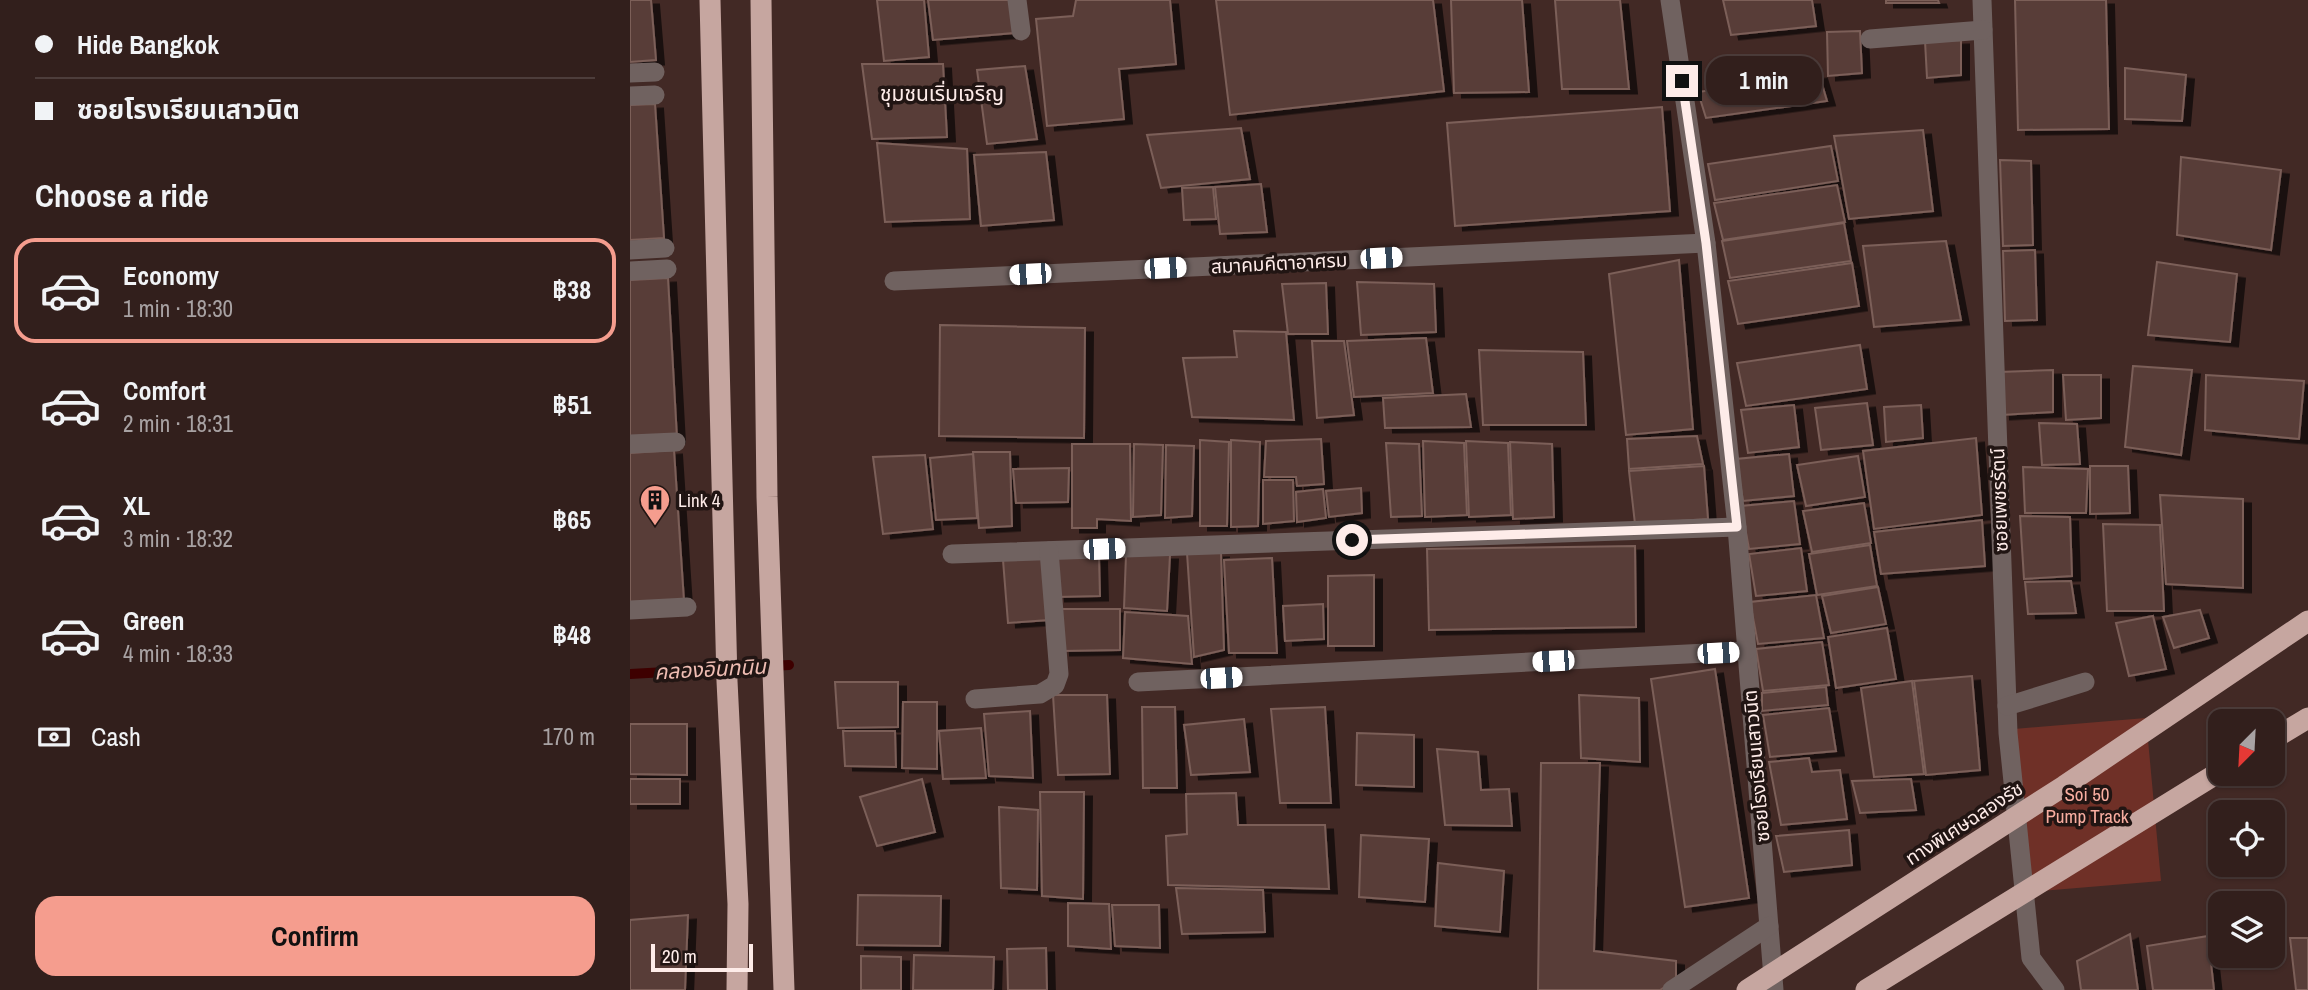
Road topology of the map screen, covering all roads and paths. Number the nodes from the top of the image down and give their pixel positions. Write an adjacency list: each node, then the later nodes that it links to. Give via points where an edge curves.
1 (710, 0): 36 (highway)
2 (761, 0): 37 (highway, via 770,593)
3 (1017, 0): 7 (street)
4 (1670, 0): 13 (street, ซอยโรงเรียนเสาวนิต)
5 (1982, 0): 6 (street, ซอยเพชรรัตน์)
6 (1983, 30): 8 (street); 31 (street, ซอยเพชรรัตน์)
7 (1021, 31)
8 (1870, 39)
9 (655, 72): 10 (street)
10 (630, 73)
11 (655, 95): 12 (street)
12 (630, 96)
13 (1706, 243): 18 (street, สมาคมคีตาอาศรม); 21 (street, ซอยโรงเรียนเสาวนิต)
14 (666, 248): 15 (street)
15 (630, 250)
16 (667, 269): 17 (street)
17 (630, 271)
18 (894, 281)
19 (676, 442): 20 (street)
20 (630, 444)
21 (1737, 527): 22 (street); 27 (street, ซอยโรงเรียนเสาวนิต)
22 (1049, 551): 23 (street); 30 (street, via 1059,674 1055,685 1040,694)
23 (952, 554)
24 (687, 607): 25 (street)
25 (630, 610)
26 (2308, 621): 39 (highway, ทางพิเศษฉลองรัช, via 2064,786)
27 (1746, 651): 28 (street); 35 (street, ซอยโรงเรียนเสาวนิต)
28 (1138, 682)
29 (2085, 682): 31 (street)
30 (975, 699)
31 (2007, 706): 42 (street, ซอยเพชรรัตน์, via 2031,958)
32 (2308, 718): 33 (highway)
33 (2286, 731)
34 (2208, 779): 41 (highway)
35 (1769, 926): 38 (street); 40 (street, ซอยโรงเรียนเสาวนิต)
36 (737, 990)
37 (784, 990)
38 (1672, 990)
39 (1747, 990)
40 (1774, 990)
41 (1866, 990)
42 (2055, 990)

